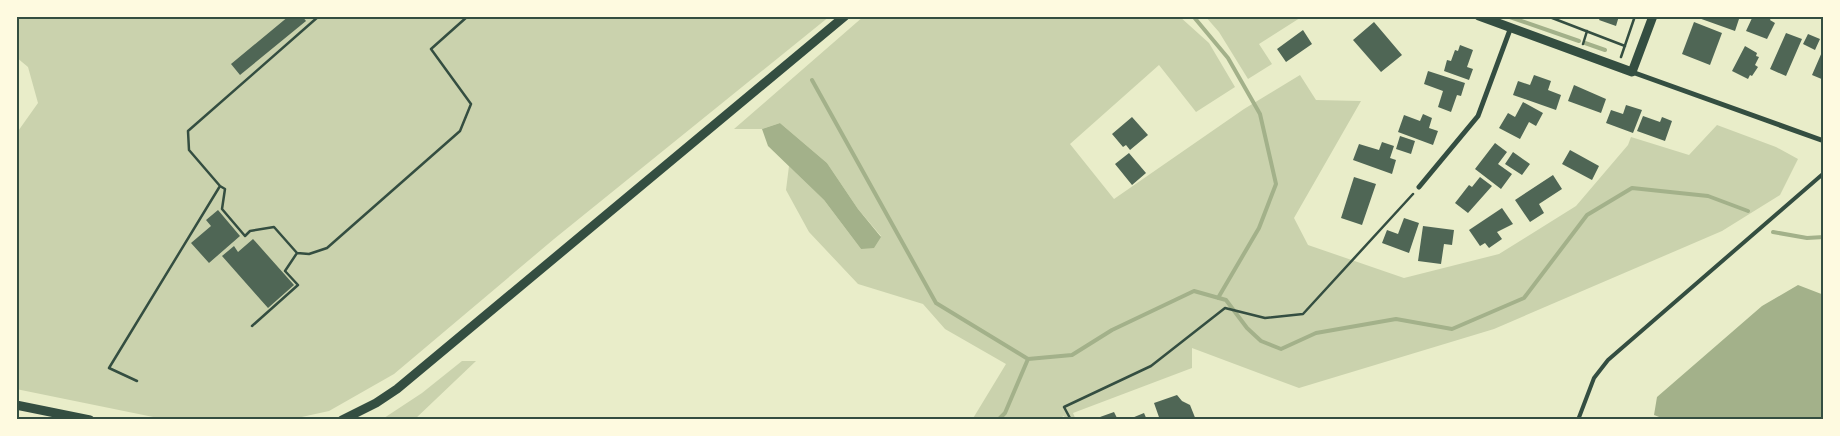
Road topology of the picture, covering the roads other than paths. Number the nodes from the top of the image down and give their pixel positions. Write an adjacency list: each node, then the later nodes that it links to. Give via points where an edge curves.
1 (845, 16): 11 (street, via 397,389)
2 (1480, 16): 4 (street)
3 (1652, 16): 5 (street)
4 (1511, 27): 5 (street); 8 (street, via 1478,116)
5 (1632, 72): 6 (street)
6 (1824, 141)
7 (1824, 173): 12 (lane, via 1608,360 1594,378)
8 (1419, 187)
9 (16, 405): 10 (street)
10 (90, 420)
11 (342, 420)
12 (1578, 420)

